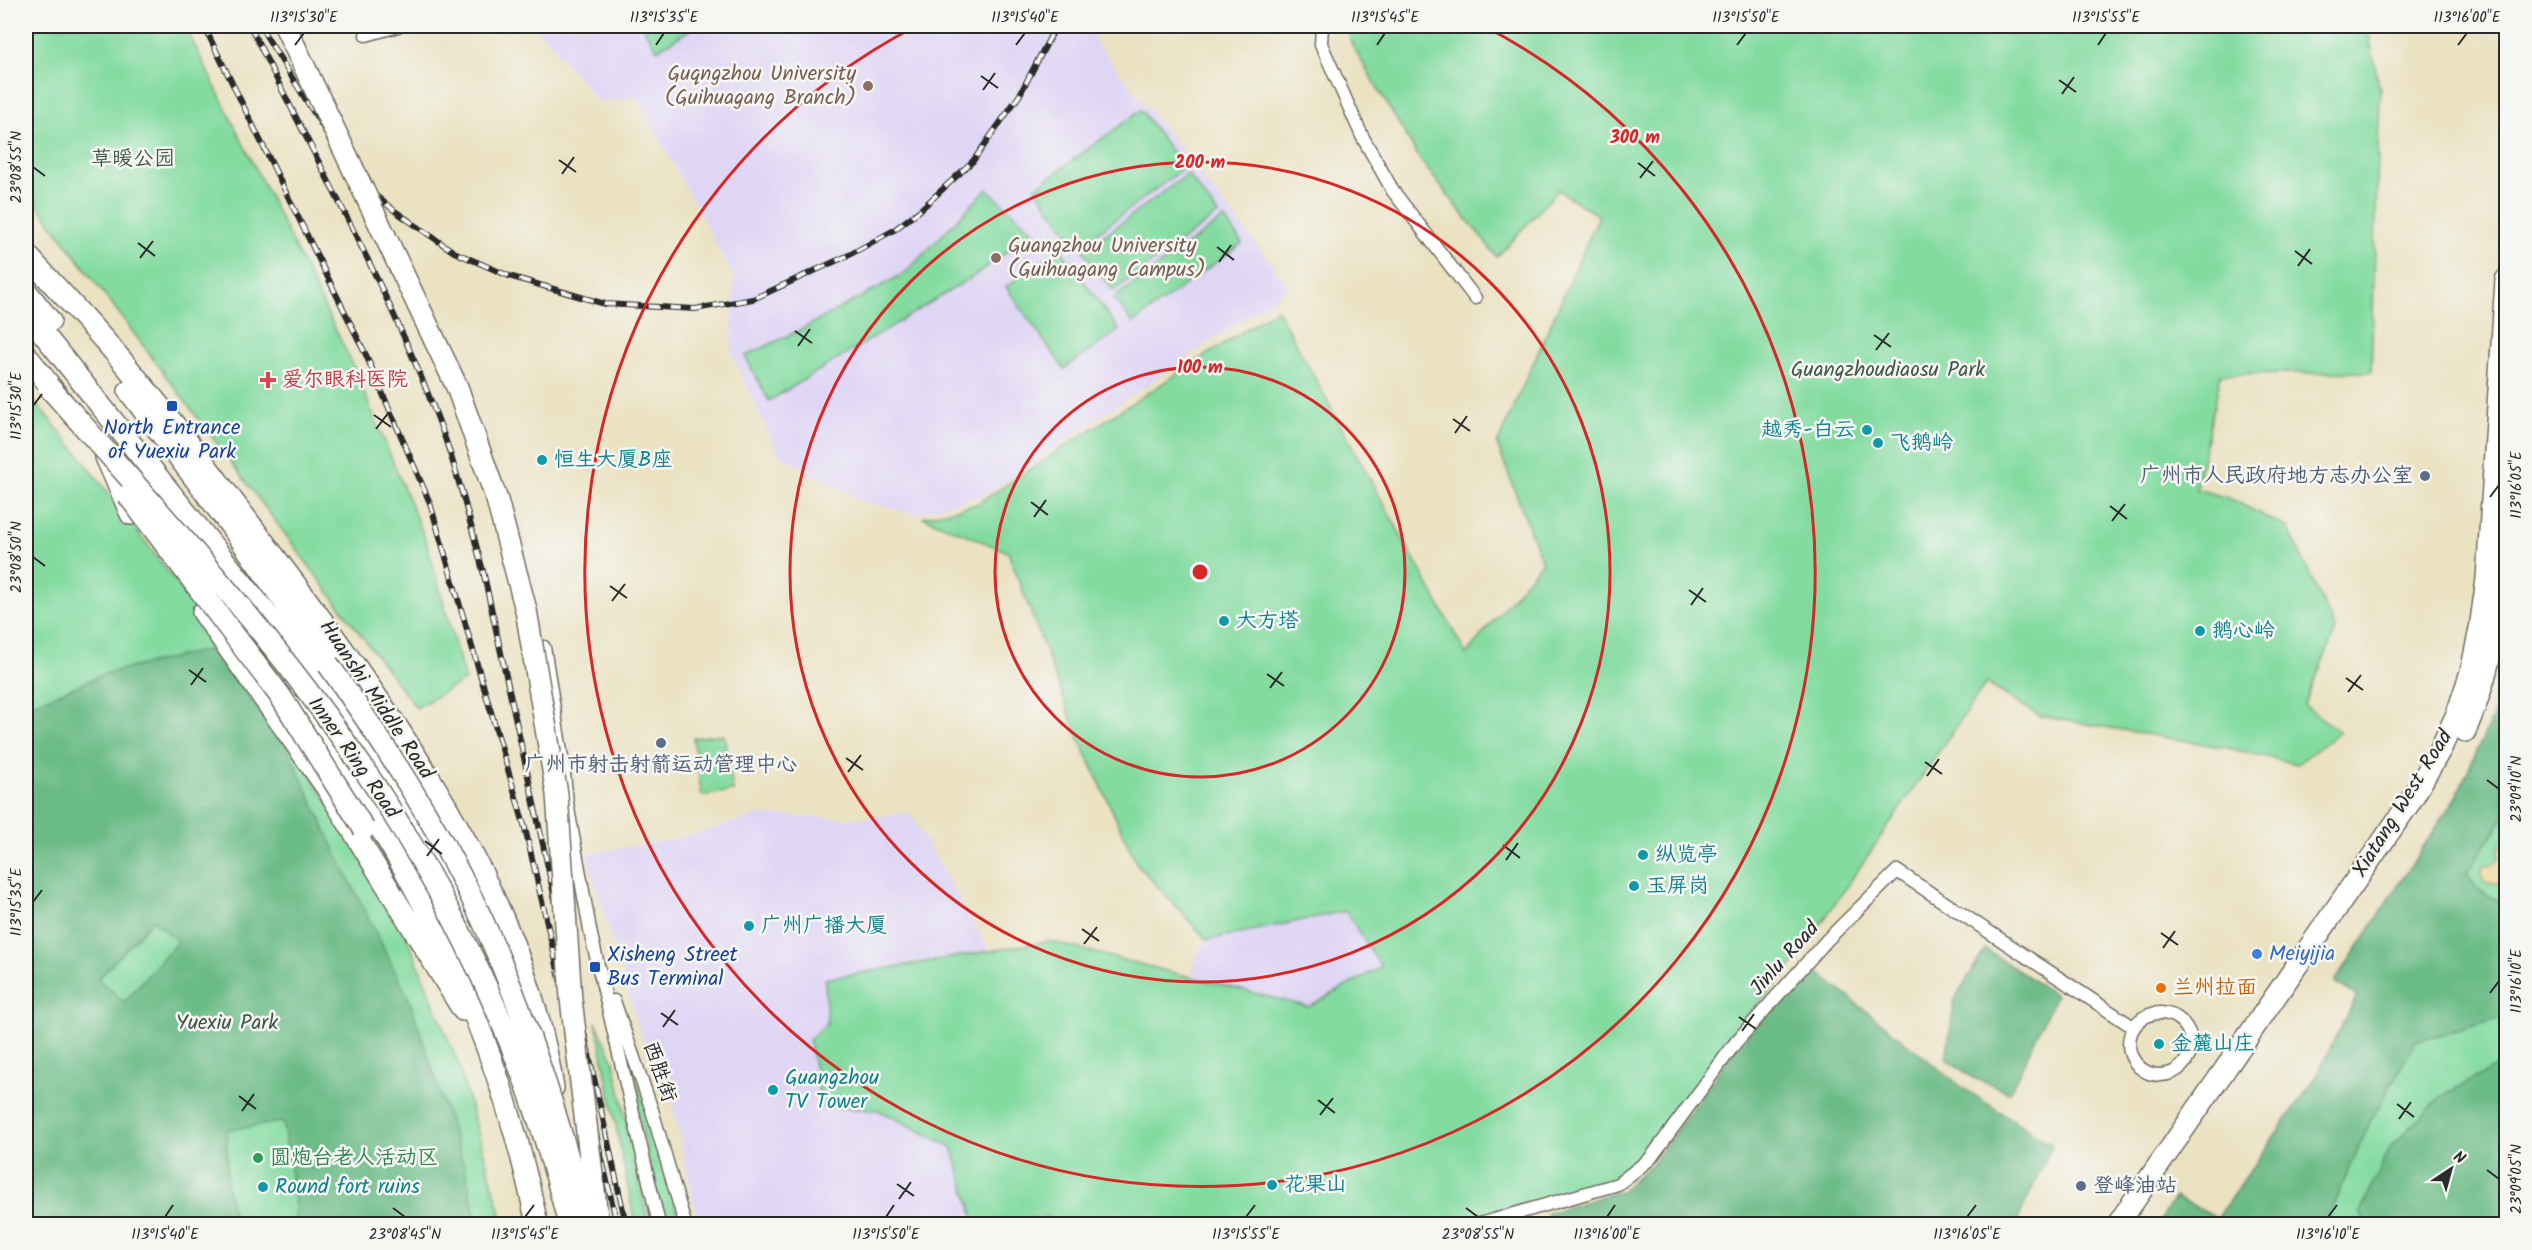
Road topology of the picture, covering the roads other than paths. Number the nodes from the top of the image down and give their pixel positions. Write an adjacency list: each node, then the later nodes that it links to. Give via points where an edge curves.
1 (285, 26): 25 (highway, bridge, via 457,387 497,500 526,610 557,794 571,999)
2 (398, 26): 4 (street)
3 (1322, 26): 9 (street, via 1321,44 1362,136 1393,191)
4 (366, 34)
5 (26, 254): 18 (highway, Huanshi Middle Road, via 135,375 378,696 429,777 472,857 512,940)
6 (26, 259): 15 (highway, Inner Ring Road, via 236,533)
7 (2506, 280): 29 (highway, Xiatang West Road, via 2484,606 2471,672 2457,714 2410,802)
8 (26, 291): 15 (highway, Inner Ring Road)
9 (1475, 298)
10 (26, 312): 20 (highway, via 299,652 414,818 469,917 504,997 527,1060)
11 (26, 357): 12 (highway, Inner Ring Road); 19 (highway, via 106,457 132,516 305,756)
12 (48, 386): 19 (highway, bridge, via 281,698 364,829 468,1008); 23 (highway, Inner Ring Road, bridge, via 235,602 304,688 376,788 437,891 493,1002 528,1090)
13 (2506, 524): 30 (highway, Xiatang West Road, via 2495,634 2477,702 2450,761 2394,849)
14 (544, 646): 16 (street, 西胜街)
15 (328, 664): 24 (highway, Inner Ring Road, bridge, via 411,788 490,936 544,1077)
16 (591, 935): 26 (street, 西胜街); 27 (street, 西胜街, via 652,1110)
17 (2133, 1027): 17 (street, via 2148,1014 2159,1012 2178,1018 2190,1035 2190,1056 2176,1071 2166,1075 2145,1072 2137,1066 2128,1047); 28 (street, Jinlu Road, via 1897,871 1827,940 1736,1042 1650,1159 1618,1184)
18 (544, 1030): 20 (highway, Huanshi Middle Road, via 554,1107); 24 (highway)
19 (492, 1060): 21 (highway, via 516,1133)
20 (550, 1157): 22 (highway, Huanshi Middle Road)
21 (537, 1224)
22 (563, 1224)
23 (569, 1224)
24 (585, 1224)
25 (598, 1224)
26 (659, 1224)
27 (685, 1224)
28 (1480, 1224)
29 (2118, 1224)
30 (2134, 1224)

